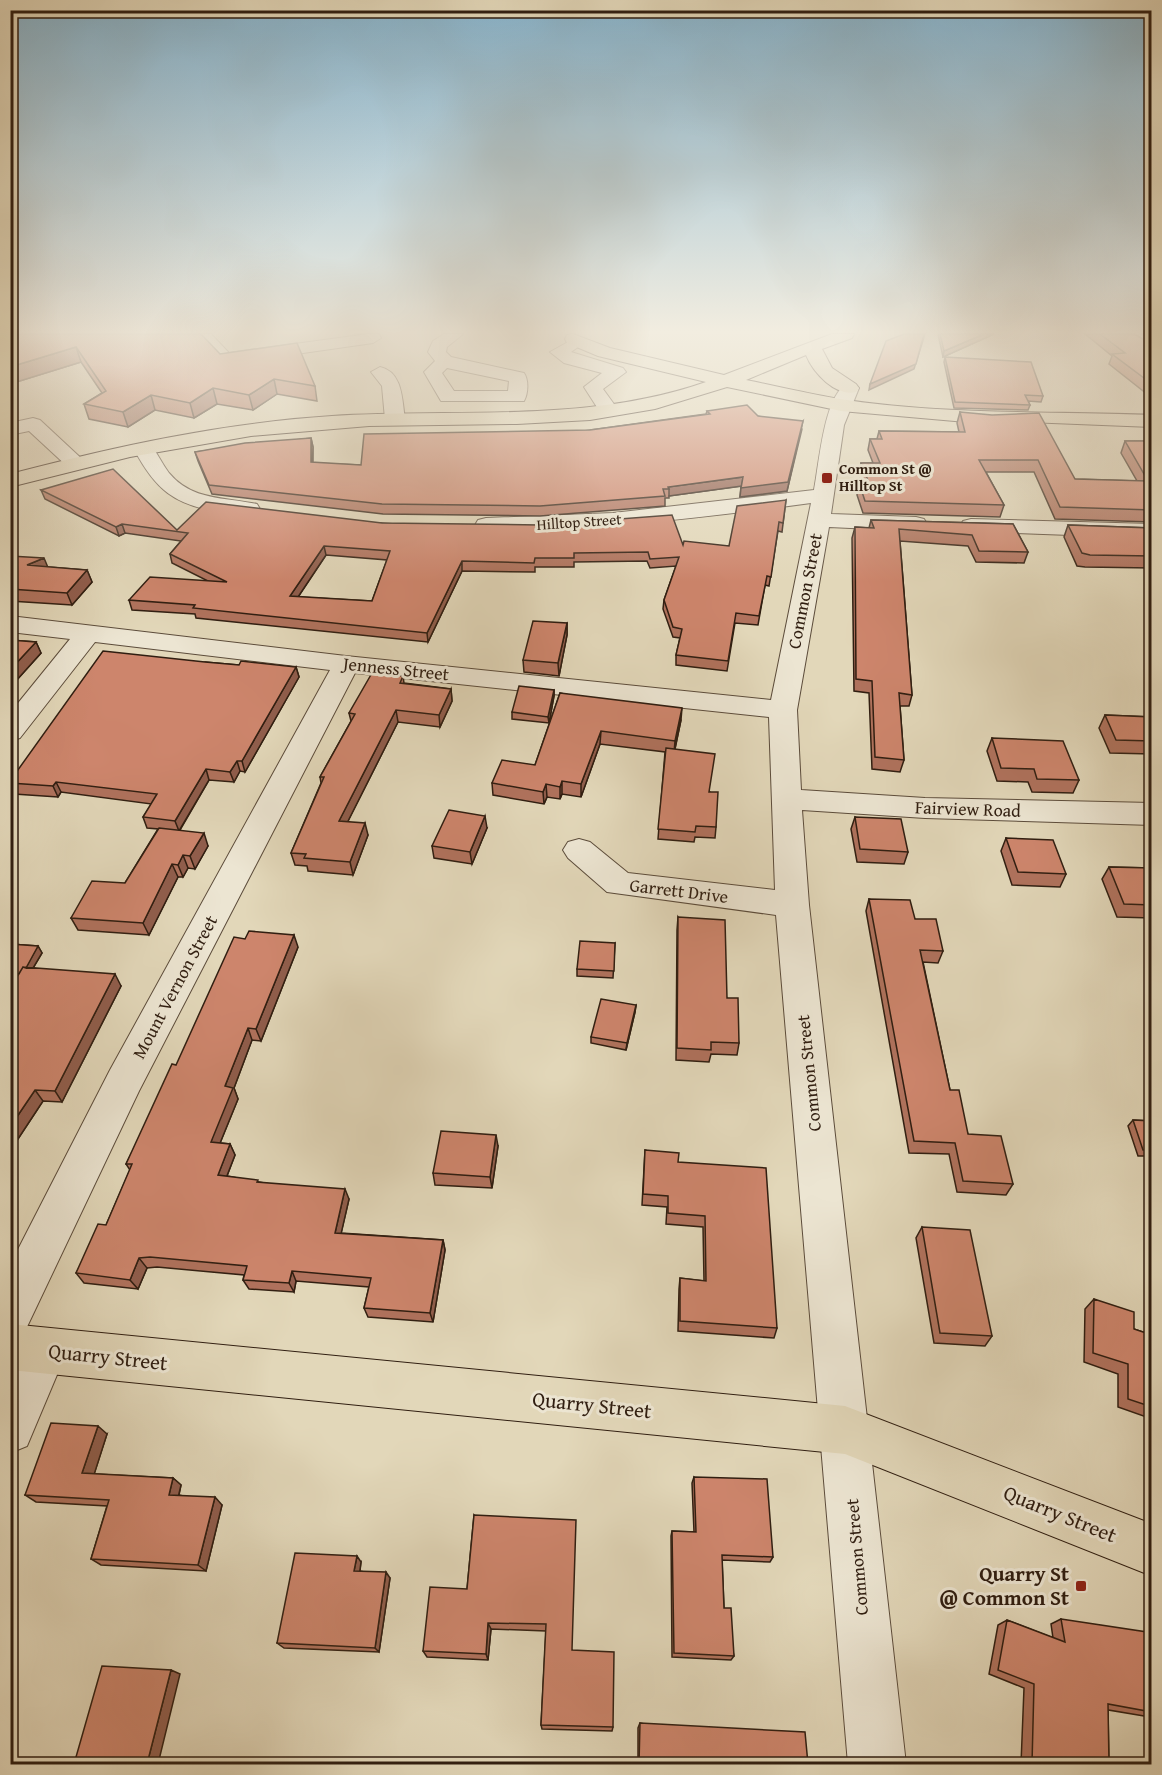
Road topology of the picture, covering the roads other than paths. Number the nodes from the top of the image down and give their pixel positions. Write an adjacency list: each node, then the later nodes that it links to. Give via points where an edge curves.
1 (547, 417): 6 (main road)
2 (837, 417): 12 (street, Common Street)
3 (981, 417): 4 (main road)
4 (1012, 417)
5 (1049, 417): 7 (main road)
6 (395, 419): 9 (main road, via 232,433)
7 (1152, 421)
8 (10, 429): 10 (street, via 33,424)
9 (144, 449): 10 (main road); 13 (street, via 166,486 195,501)
10 (76, 464): 11 (main road)
11 (10, 481)
12 (821, 508): 14 (street, Hilltop Street, via 540,525); 15 (street, Hilltop Street, via 940,525); 19 (street, Common Street)
13 (272, 511)
14 (466, 525)
15 (1152, 531)
16 (10, 624): 17 (street, Jenness Street)
17 (87, 635): 18 (street, Jenness Street); 20 (street)
18 (346, 664): 19 (street, Jenness Street); 25 (street, Mount Vernon Street, via 124,1082)
19 (783, 710): 21 (street, Common Street)
20 (10, 732)
21 (785, 799): 22 (street, Fairview Road, via 925,808); 24 (street, Common Street)
22 (1152, 814)
23 (579, 850): 24 (street, Garrett Drive, via 619,884)
24 (792, 905): 28 (street, Common Street)
25 (10, 1313)
26 (27, 1349): 27 (street); 28 (main road, Quarry Street)
27 (10, 1429)
28 (845, 1430): 29 (main road, Quarry Street); 30 (street, Common Street)
29 (1152, 1550)
30 (877, 1764)

